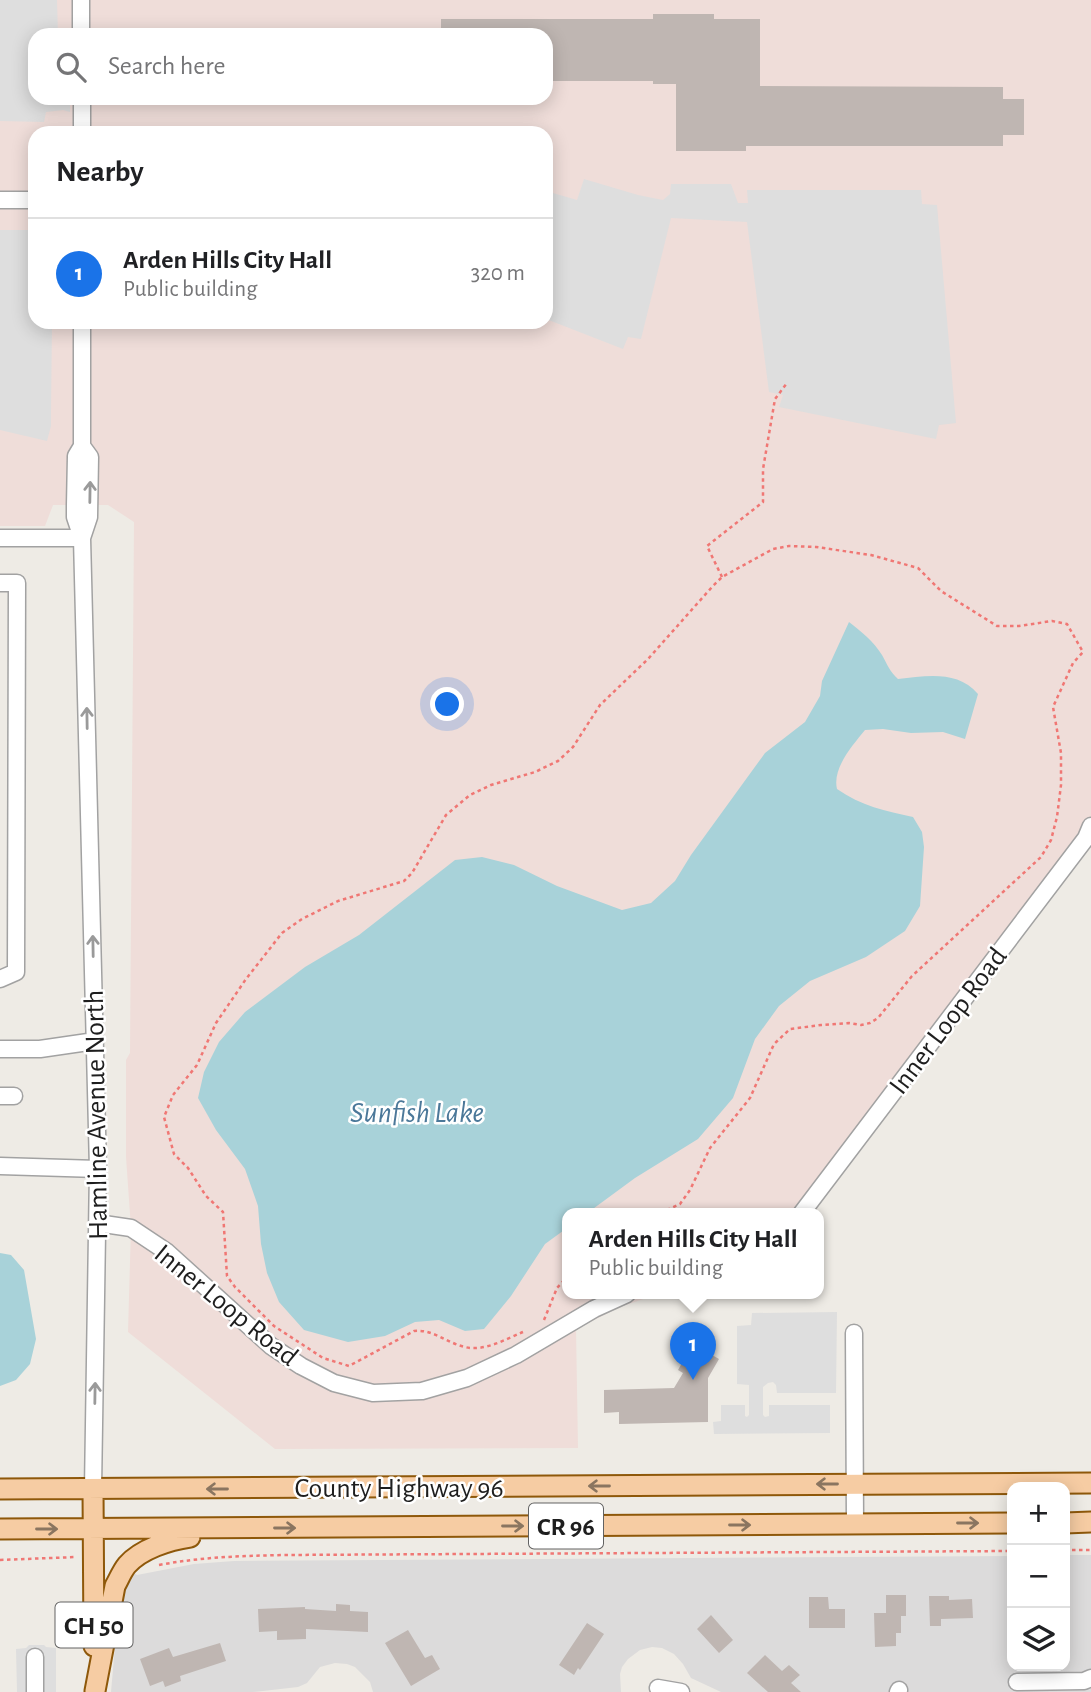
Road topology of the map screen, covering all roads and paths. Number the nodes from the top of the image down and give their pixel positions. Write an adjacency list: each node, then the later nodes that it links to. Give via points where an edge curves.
1 (81, 0): 2 (street)
2 (81, 28)
3 (82, 105): 4 (street)
4 (82, 126)
5 (0, 200): 6 (street)
6 (28, 200)
7 (82, 329): 10 (street, Hamline Avenue North, via 82,446 90,457 89,517)
8 (787, 383): 11 (path, via 775,400 763,469 763,502 707,546)
9 (0, 538): 10 (street)
10 (82, 538): 15 (street, Hamline Avenue North, one-way to 10)
11 (722, 577): 19 (path, via 773,549 789,546 871,555 918,568 941,591 997,626 1052,621 1067,625 1083,652 1073,663 1053,707 1061,785 1051,840 1041,857 912,976 878,1018 860,1025 790,1029 774,1044 750,1098 710,1148 680,1204); 25 (path, via 600,705 573,747 558,761 470,795 446,815 404,881 338,901 282,933 216,1024 164,1117 174,1154 223,1212 227,1276 274,1326 323,1358 349,1366 414,1331 481,1349)
12 (0, 583): 14 (street, via 17,583 16,972)
13 (1091, 826): 20 (street, Inner Loop Road)
14 (0, 979)
15 (95, 1041): 16 (street); 18 (street, Hamline Avenue North)
16 (0, 1049)
17 (0, 1166): 18 (street)
18 (98, 1169): 21 (street, Hamline Avenue North)
19 (671, 1208)
20 (806, 1208)
21 (97, 1223): 23 (street, Inner Loop Road, via 131,1228 167,1252 271,1346 301,1366 373,1393 422,1391 467,1378); 30 (street, Hamline Avenue North, one-way to 21)
22 (562, 1282): 24 (path)
23 (616, 1299)
24 (544, 1320)
25 (524, 1331)
26 (854, 1334): 28 (street)
27 (1091, 1482): 28 (main road, County Highway 96 / CR 96)
28 (856, 1484): 30 (main road, County Highway 96 / CR 96, one-way to 30); 34 (street)
29 (0, 1489): 30 (main road, County Highway 96 / CR 96)
30 (93, 1489): 37 (main road, Hamline Avenue North / CH 50)
31 (1070, 1522): 32 (main road)
32 (1091, 1522)
33 (1007, 1523): 34 (main road, County Highway 96 / CR 96, one-way to 33)
34 (855, 1524): 35 (main road, County Highway 96 / CR 96, one-way to 34)
35 (246, 1528): 37 (main road, County Highway 96 / CR 96); 49 (main road, via 170,1540 129,1563 116,1586)
36 (0, 1529): 37 (main road, County Highway 96 / CR 96, one-way to 37)
37 (93, 1529): 49 (main road, Hamline Avenue North / CH 50)
38 (1070, 1550): 39 (path)
39 (1091, 1550)
40 (1007, 1551): 43 (path, via 242,1556)
41 (61, 1558): 42 (path)
42 (0, 1560)
43 (150, 1567)
44 (35, 1657): 48 (street)
45 (1091, 1678): 46 (street)
46 (1017, 1682)
47 (658, 1688): 50 (street)
48 (35, 1692)
49 (95, 1692)
50 (681, 1692)

